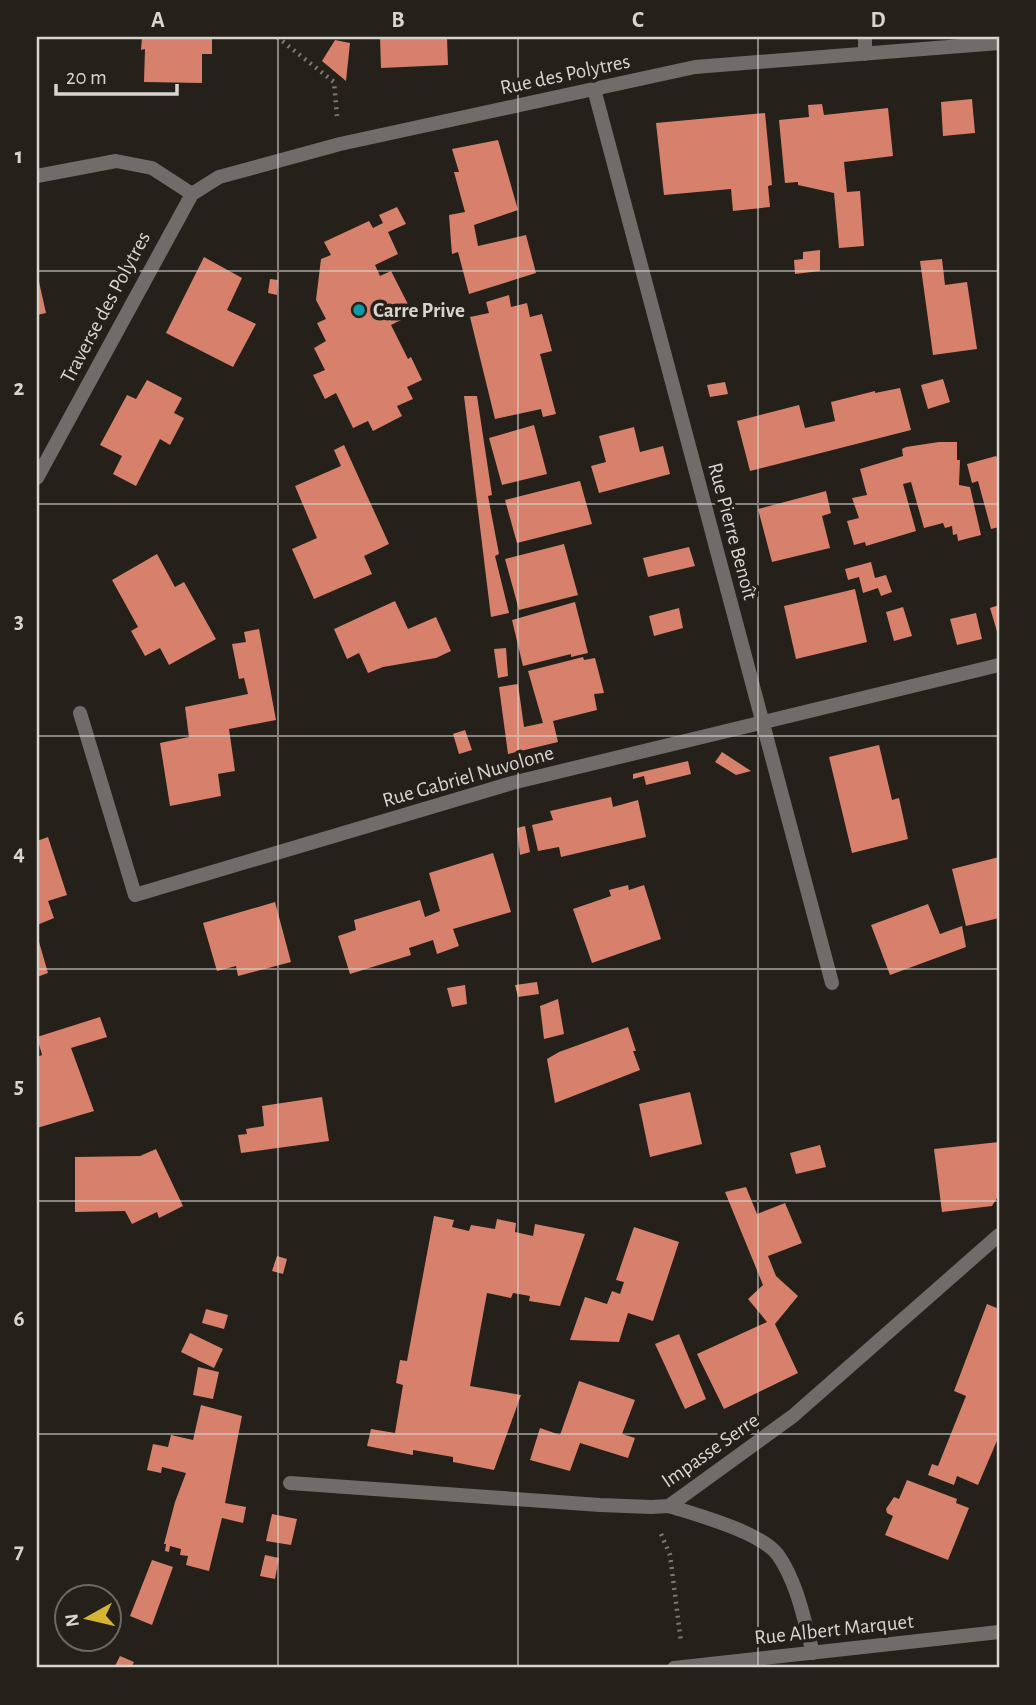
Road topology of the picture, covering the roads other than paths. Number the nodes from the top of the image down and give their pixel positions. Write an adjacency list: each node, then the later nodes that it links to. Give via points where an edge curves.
1 (864, 37): 3 (street)
2 (999, 43): 3 (street, Rue des Polytres)
3 (865, 54): 4 (street, Rue des Polytres, via 695,67)
4 (594, 89): 6 (street, Rue des Polytres, via 340,144 219,177); 10 (street, Rue Pierre Benoît)
5 (37, 176): 6 (street, via 116,161 152,168)
6 (192, 194): 7 (street, Traverse des Polytres)
7 (37, 478)
8 (999, 665): 10 (street, Rue Gabriel Nuvolone)
9 (80, 713): 10 (street, Rue Gabriel Nuvolone, via 135,895 512,783)
10 (762, 723): 11 (street, Rue Pierre Benoît)
11 (832, 983)
12 (999, 1235): 14 (street, Impasse Serre, via 793,1416)
13 (290, 1483): 14 (street, Impasse Serre)
14 (669, 1506): 16 (street, via 740,1529 777,1553 796,1591)
15 (999, 1632): 16 (street, Rue Albert Marquet)
16 (813, 1653): 17 (street, Rue Albert Marquet)
17 (679, 1668)

